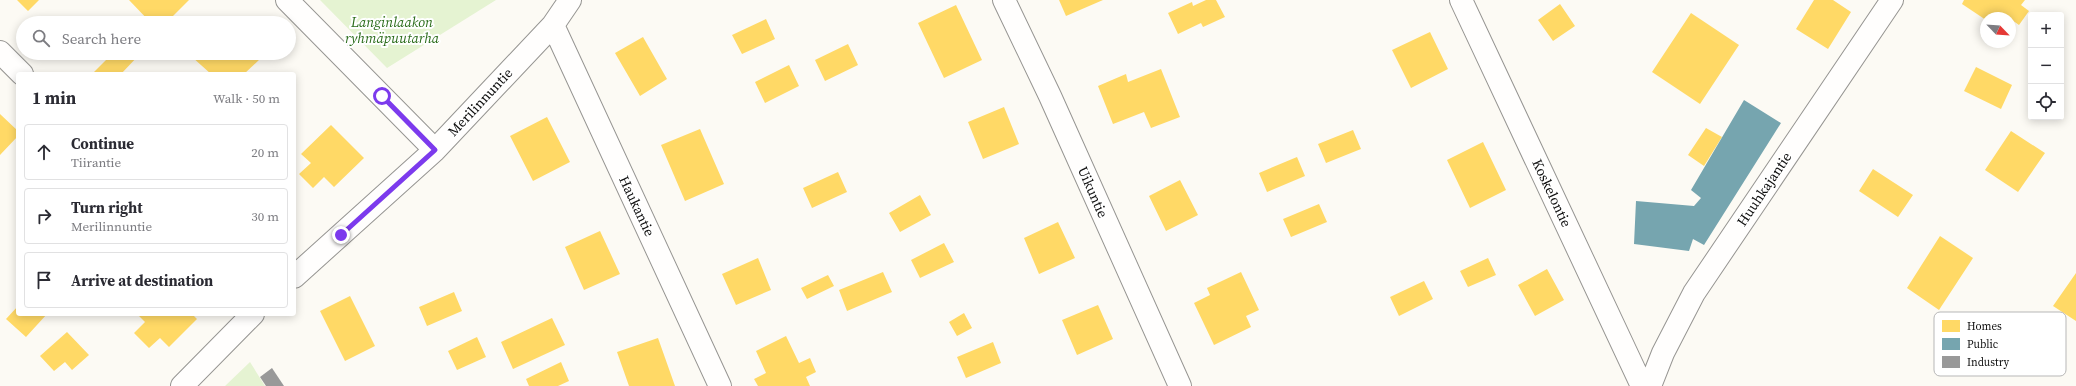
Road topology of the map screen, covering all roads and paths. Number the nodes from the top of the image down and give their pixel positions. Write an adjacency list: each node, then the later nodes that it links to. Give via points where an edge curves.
1 (287, 0): 9 (street)
2 (570, 0): 6 (street, Merilinnuntie)
3 (1004, 0): 14 (street, Uikuntie, via 1050,96)
4 (1461, 0): 15 (street, Koskelontie)
5 (1892, 0): 16 (street, Huuhkajantie, via 1694,293 1663,353)
6 (553, 25): 9 (street, Merilinnuntie); 13 (street, Haukantie)
7 (0, 52): 8 (street)
8 (20, 72)
9 (435, 150): 10 (street, Merilinnuntie)
10 (296, 275)
11 (251, 316): 12 (street)
12 (182, 386)
13 (720, 386)
14 (1180, 386)
15 (1642, 386)
16 (1650, 386)

